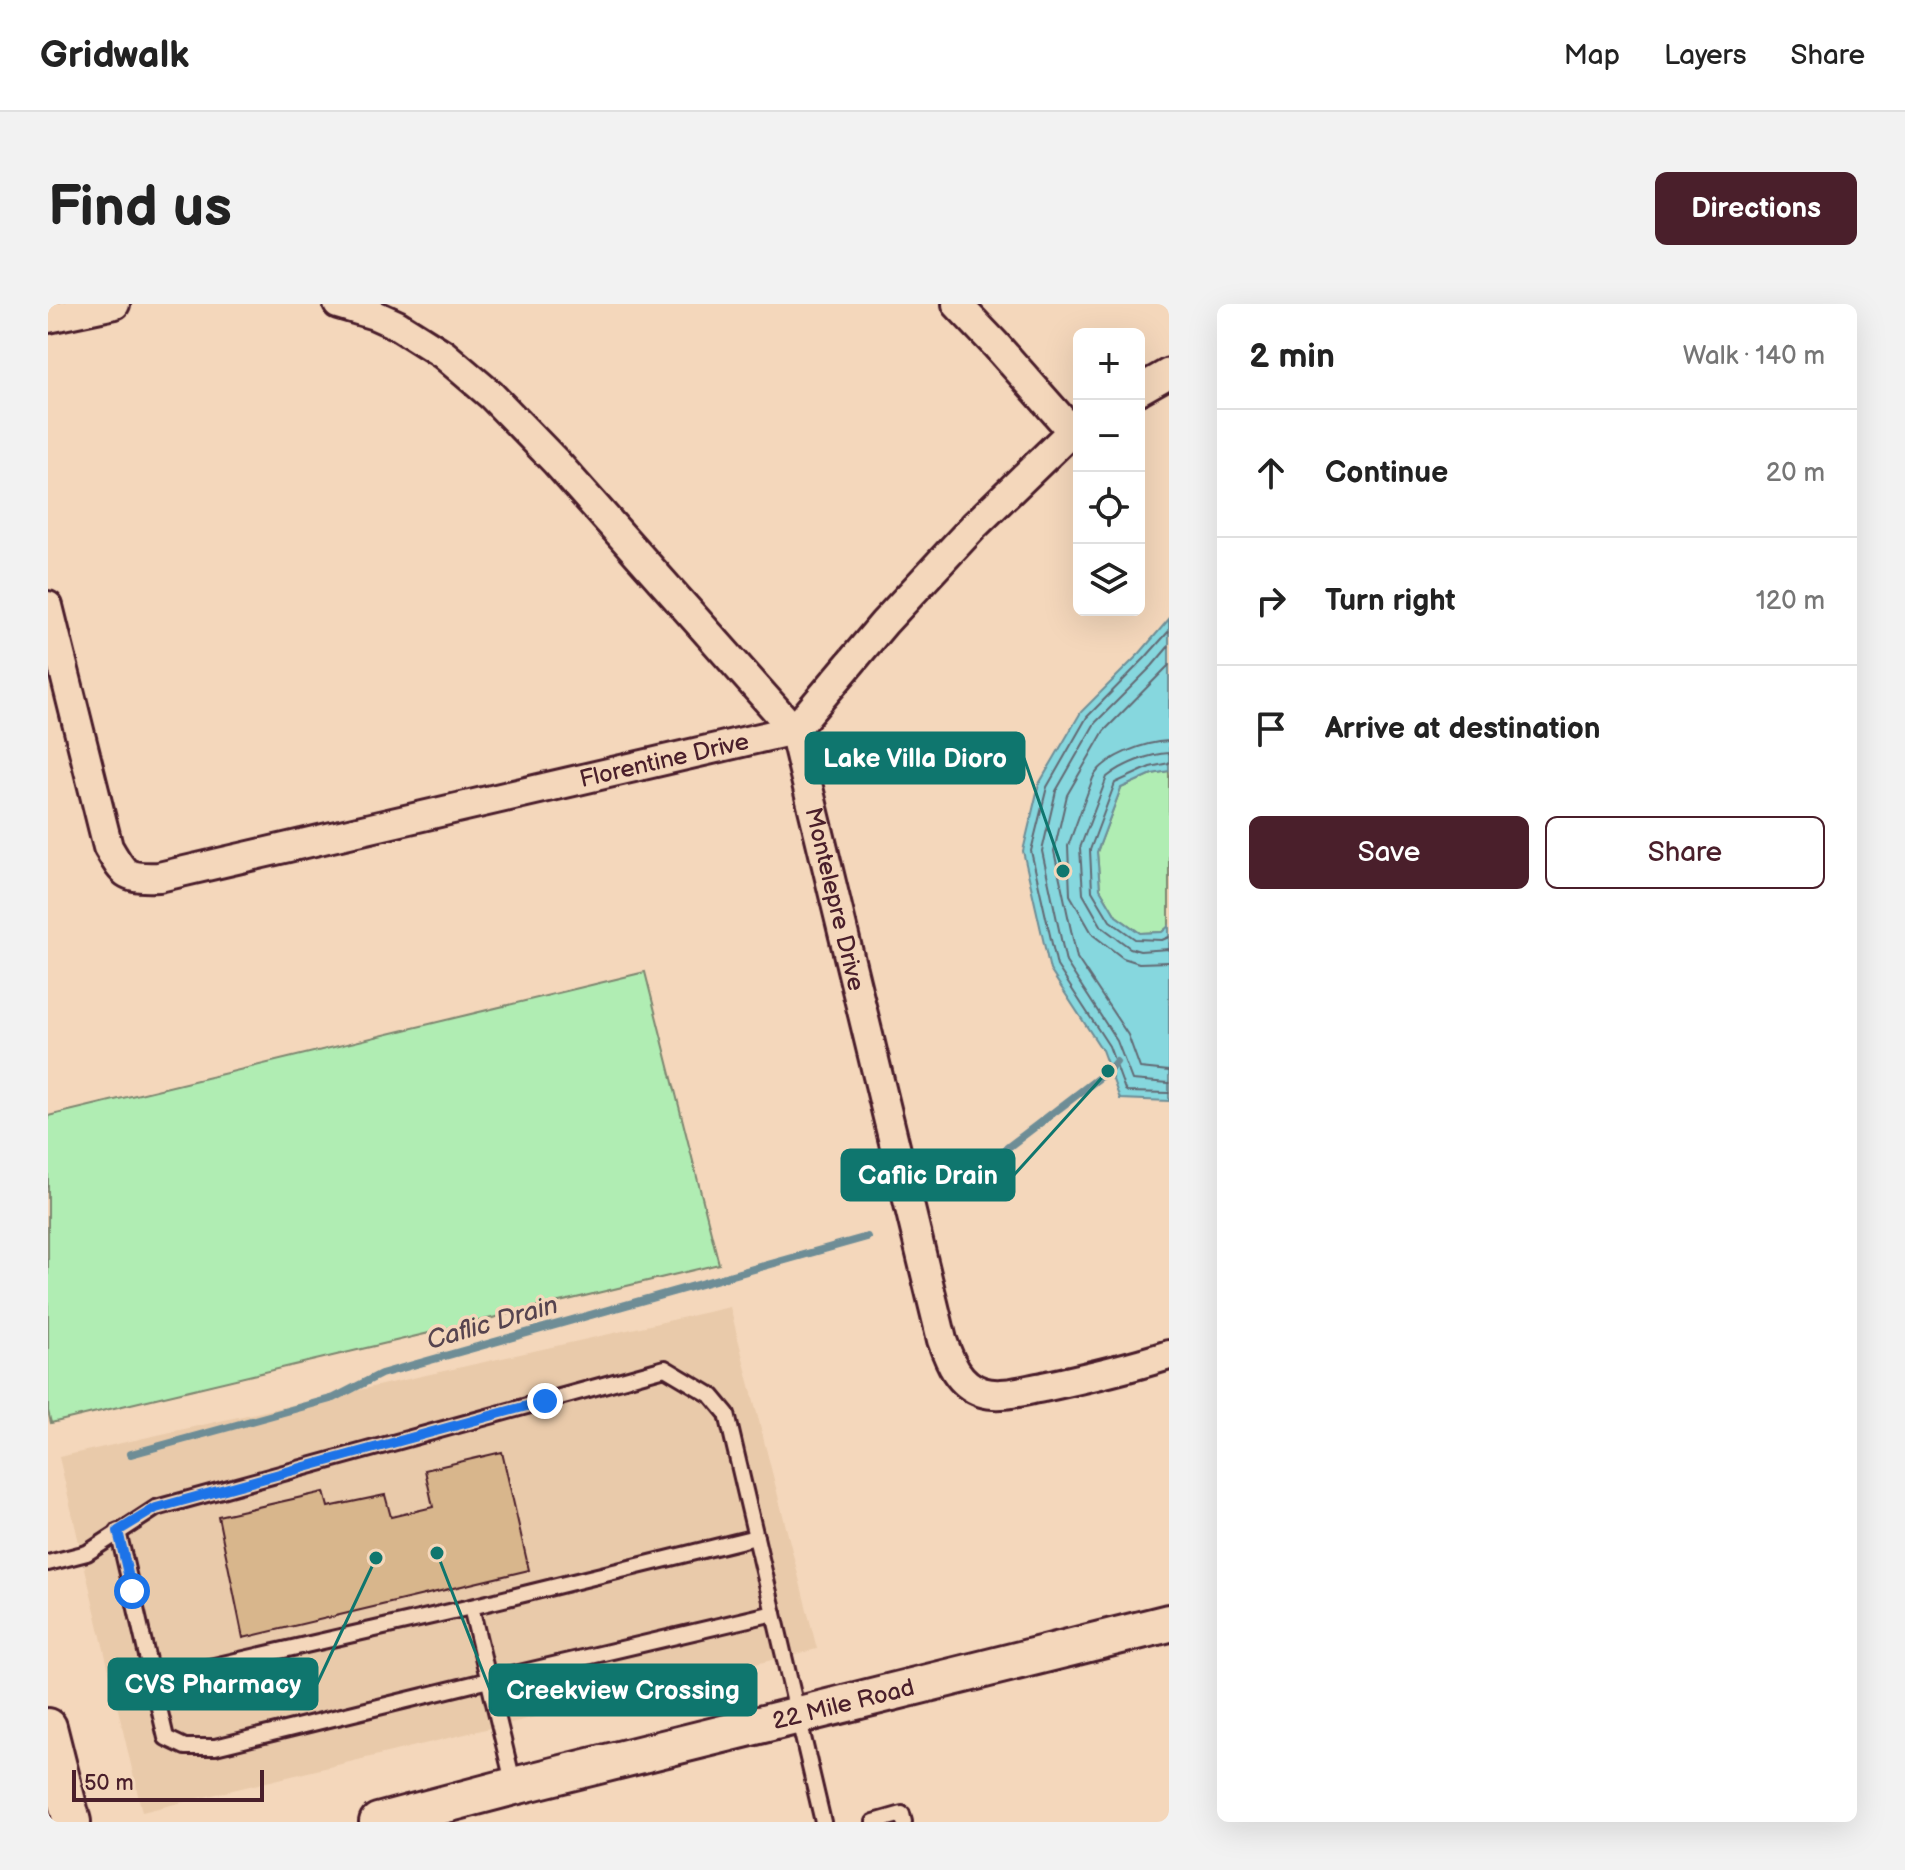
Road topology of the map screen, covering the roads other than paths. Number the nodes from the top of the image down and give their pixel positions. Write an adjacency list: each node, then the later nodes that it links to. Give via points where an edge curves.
1 (115, 304): 4 (street)
2 (338, 304): 10 (street, Montelepre Drive, via 397,325 443,354 491,395)
3 (957, 304): 7 (street)
4 (48, 318)
5 (1169, 373): 6 (street)
6 (1145, 387)
7 (1073, 427)
8 (1073, 431): 10 (street, via 974,526)
9 (48, 606): 10 (street, Florentine Drive, via 104,836 120,868 137,878)
10 (794, 730): 11 (street, Montelepre Drive, via 952,1367 983,1392 999,1393)
11 (1169, 1355)
12 (118, 1531): 13 (lane, via 156,1508 665,1368 712,1396 727,1414); 14 (lane, via 87,1553); 18 (lane)
13 (756, 1537): 15 (lane); 16 (lane)
14 (48, 1563)
15 (471, 1607): 18 (lane); 19 (lane)
16 (774, 1613): 19 (lane); 20 (lane)
17 (1169, 1623): 20 (street, 22 Mile Road)
18 (153, 1680): 19 (lane, via 166,1738 185,1747 215,1747)
19 (489, 1680): 22 (lane)
20 (798, 1715): 22 (street, 22 Mile Road); 25 (lane)
21 (48, 1727): 23 (street)
22 (514, 1786): 24 (street, 22 Mile Road)
23 (72, 1822)
24 (378, 1822)
25 (823, 1822)
26 (874, 1822): 27 (lane, via 902,1814)
27 (904, 1822)

